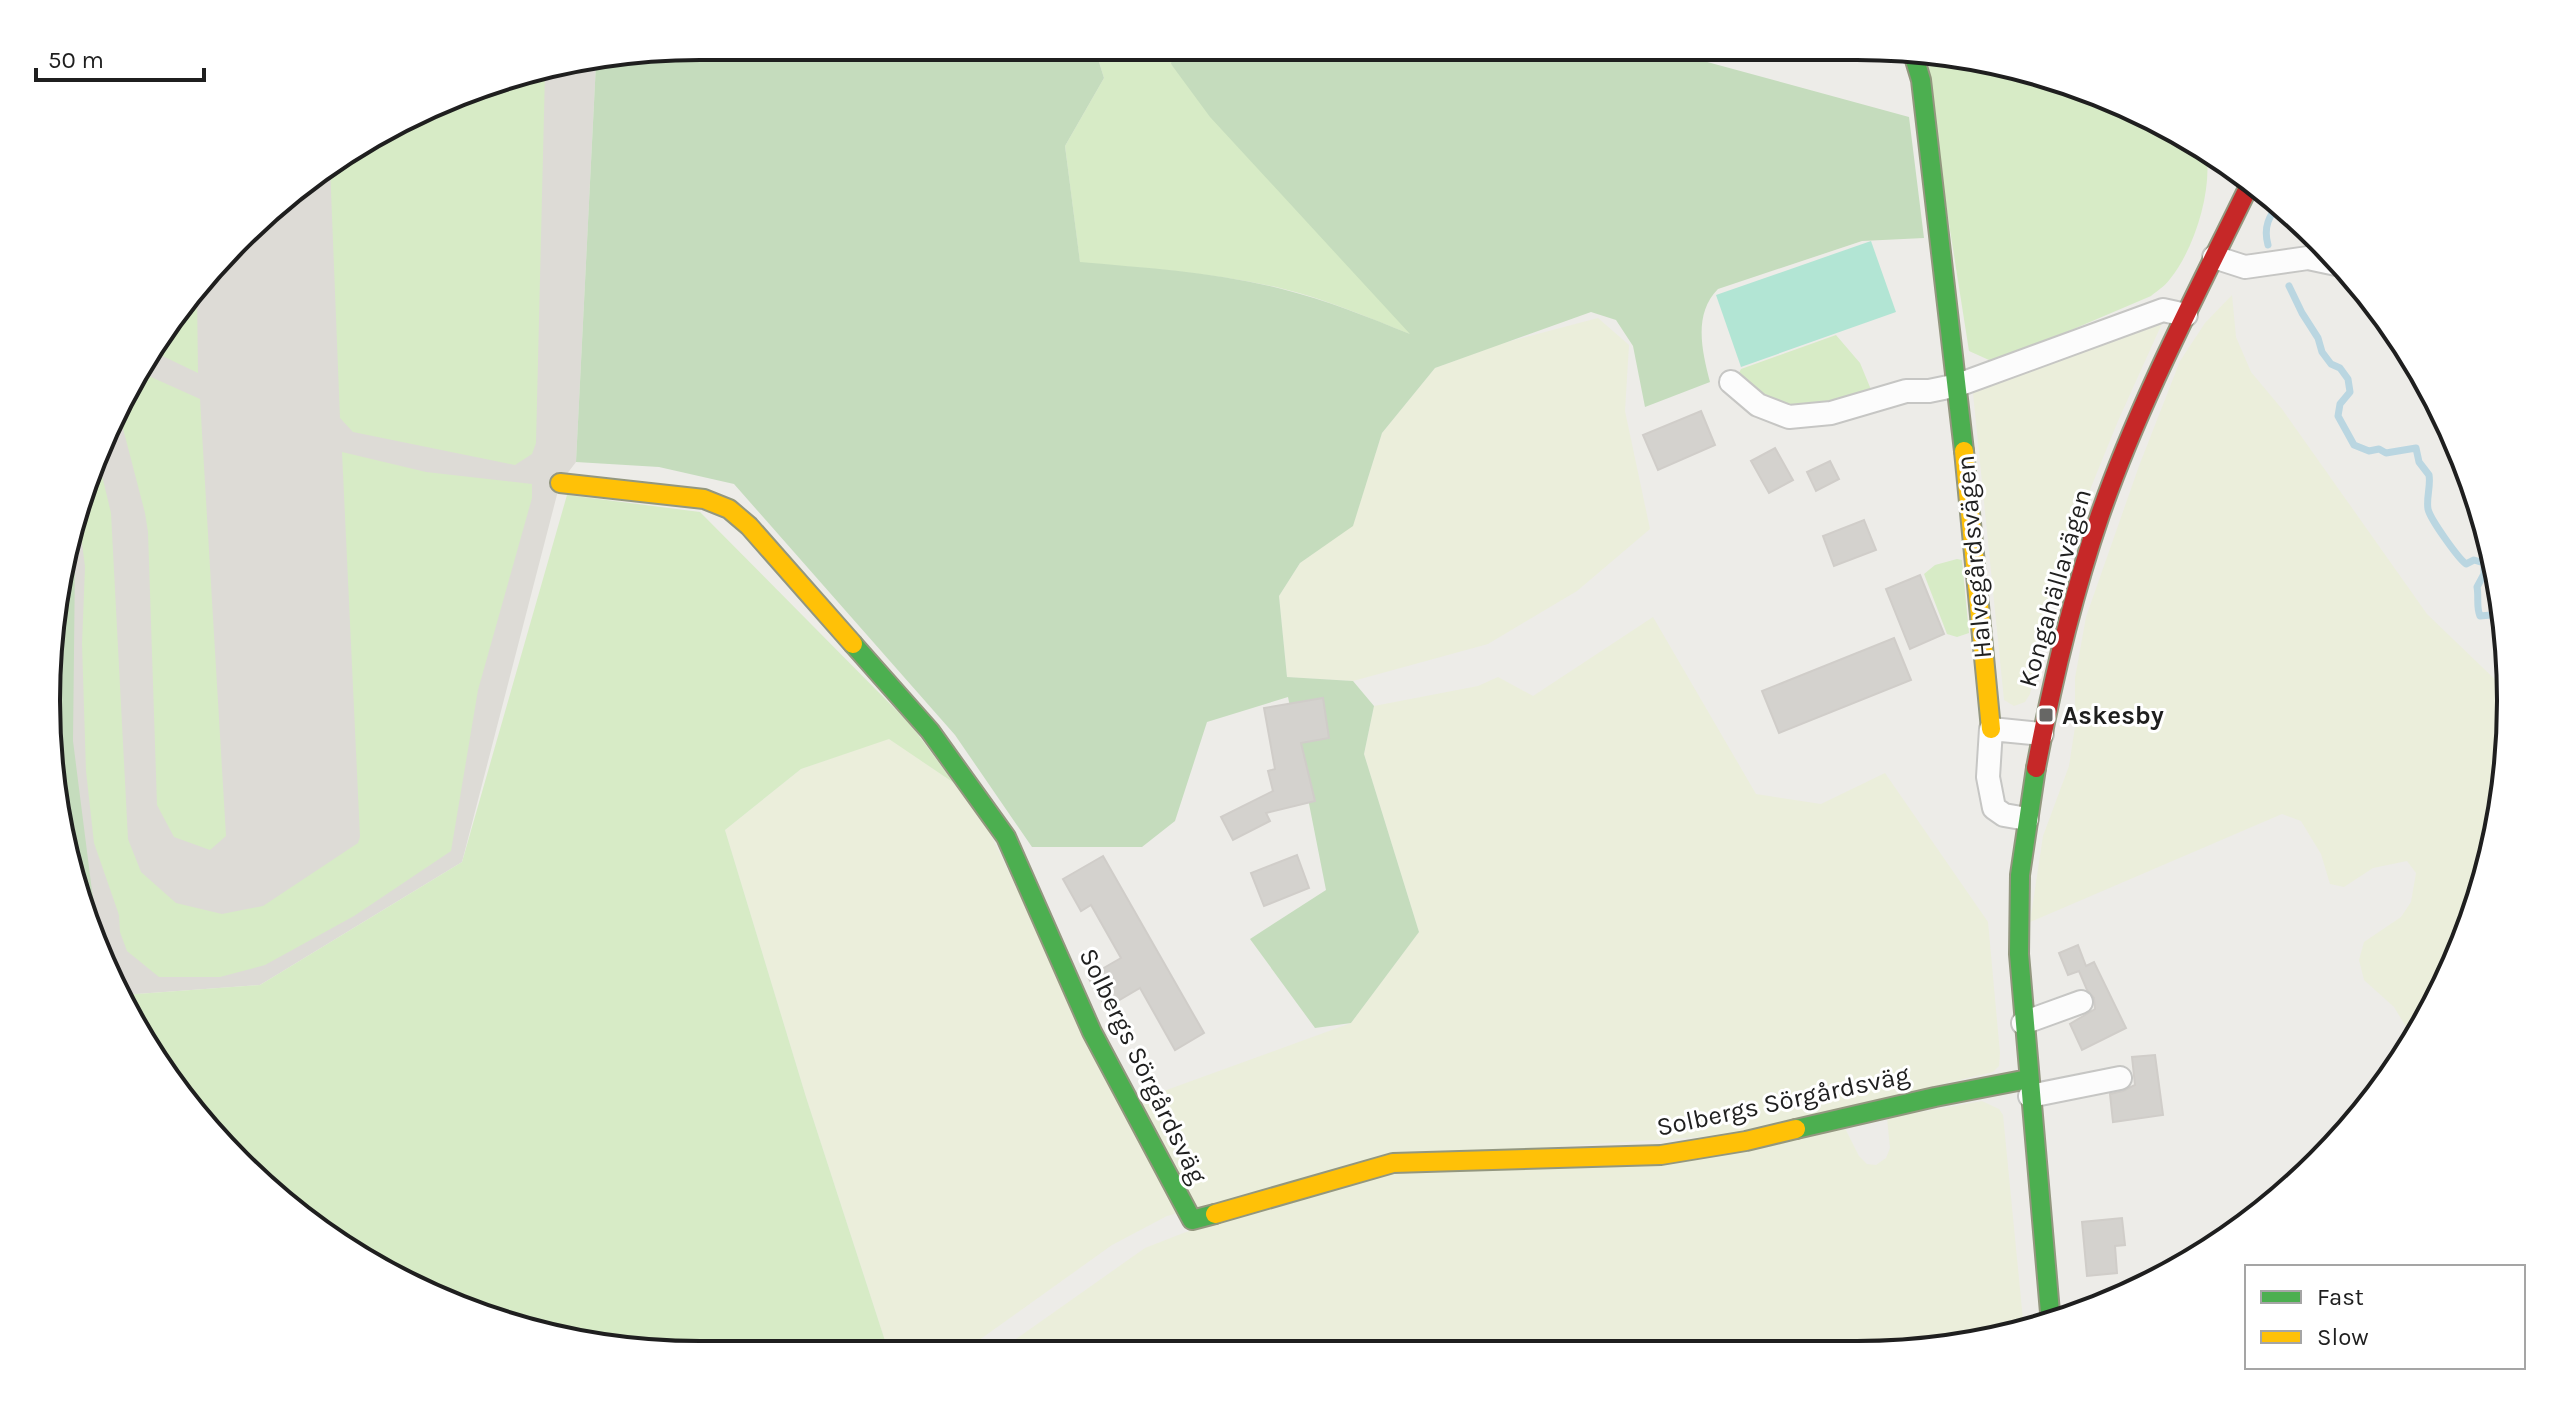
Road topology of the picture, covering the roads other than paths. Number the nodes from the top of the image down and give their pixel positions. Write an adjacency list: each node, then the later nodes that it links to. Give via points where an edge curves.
1 (1916, 63): 7 (street, Halvegårdsvägen)
2 (2246, 192): 3 (street, Kongahällavägen)
3 (2214, 257): 4 (street, via 2245,267); 5 (street, Kongahällavägen)
4 (2321, 261)
5 (2186, 315): 7 (street, via 2163,310); 10 (street, Kongahällavägen, via 2100,515)
6 (1731, 382): 7 (street, via 1758,405 1789,417)
7 (1958, 385): 9 (street, Halvegårdsvägen)
8 (560, 483): 15 (street, Solbergs Sörgårdsväg, via 704,499 729,509 930,731 1006,837 1092,1032 1192,1220 1393,1163 1673,1153 1935,1097)
9 (1991, 729): 10 (street); 11 (street, Halvegårdsvägen, via 1988,777 1994,808)
10 (2042, 734): 11 (street, Kongahällavägen)
11 (2027, 819): 13 (street, Kongahällavägen, via 2019,919)
12 (2081, 1002): 13 (street)
13 (2023, 1023): 15 (street, Kongahällavägen)
14 (2120, 1078): 15 (street)
15 (2029, 1088): 16 (street, Kongahällavägen)
16 (2049, 1311)

